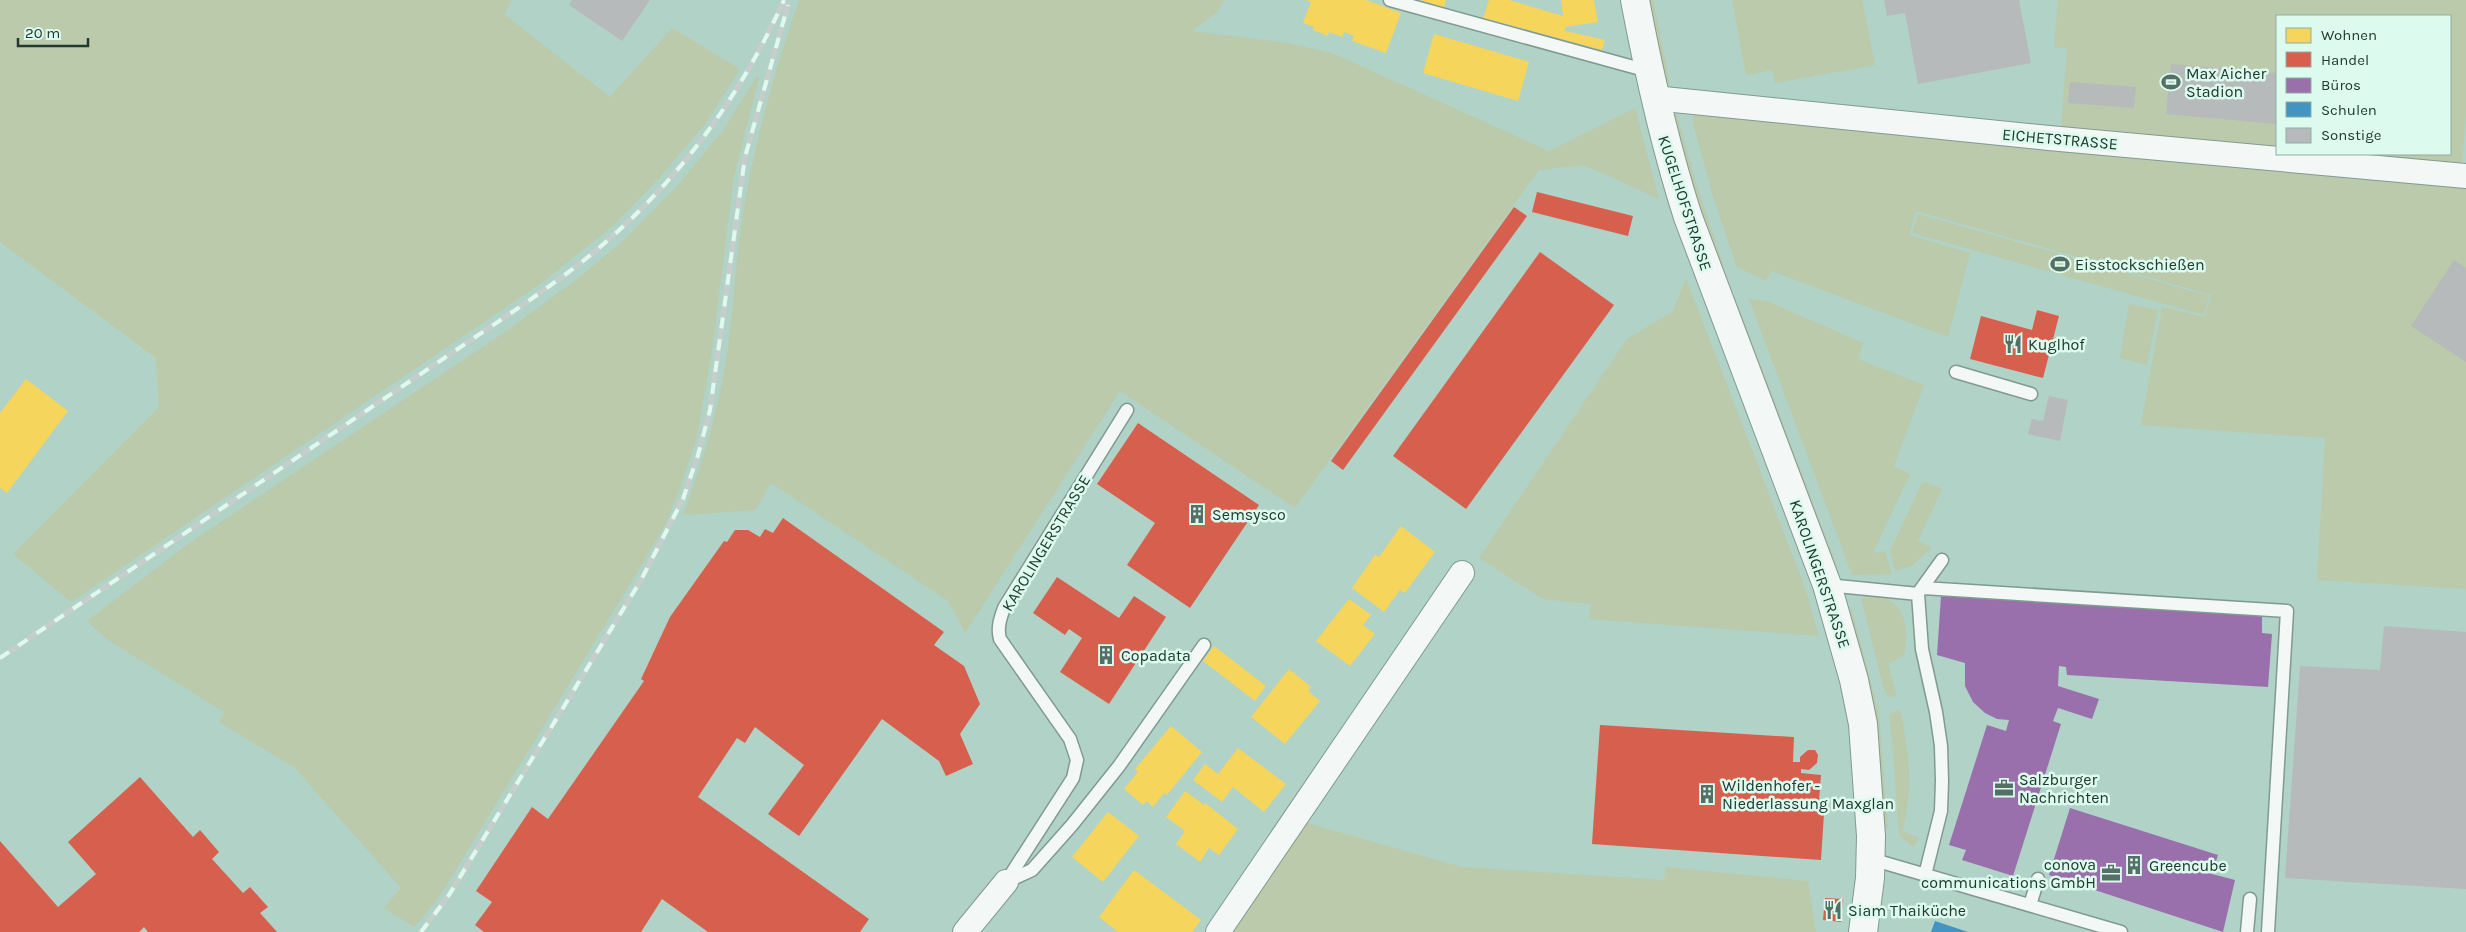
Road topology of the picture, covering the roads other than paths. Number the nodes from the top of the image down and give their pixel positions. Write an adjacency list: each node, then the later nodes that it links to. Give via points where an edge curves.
1 (1390, 0): 3 (lane)
2 (1635, 0): 3 (street, KUGELHOFSTRASSE)
3 (1648, 71): 4 (street, KUGELHOFSTRASSE)
4 (1654, 98): 5 (street, EICHETSTRASSE); 8 (street, KUGELHOFSTRASSE, via 1694,238)
5 (2466, 176)
6 (1956, 372): 7 (lane)
7 (2031, 394)
8 (1756, 400): 12 (street, KAROLINGERSTRASSE)
9 (1127, 410): 18 (lane, KAROLINGERSTRASSE, via 1004,608 1000,620 1000,640 1070,739 1077,760 1073,778)
10 (1942, 560): 13 (lane)
11 (1462, 573): 22 (street)
12 (1827, 585): 13 (lane); 15 (street, KAROLINGERSTRASSE, via 1846,647 1862,724)
13 (1920, 591): 16 (lane, via 1922,649 1936,712 1942,781 1941,811); 26 (lane, via 2287,611)
14 (1204, 645): 18 (lane, KAROLINGERSTRASSE, via 1119,766 1072,825 1032,870)
15 (1871, 859): 16 (lane); 23 (street, KAROLINGERSTRASSE)
16 (1925, 875): 20 (lane)
17 (2038, 879): 20 (lane)
18 (1006, 882): 21 (street, KAROLINGERSTRASSE)
19 (2250, 899): 25 (lane)
20 (2030, 905): 24 (lane)
21 (965, 932)
22 (1218, 932)
23 (1862, 932)
24 (2121, 932)
25 (2247, 932)
26 (2268, 932)

